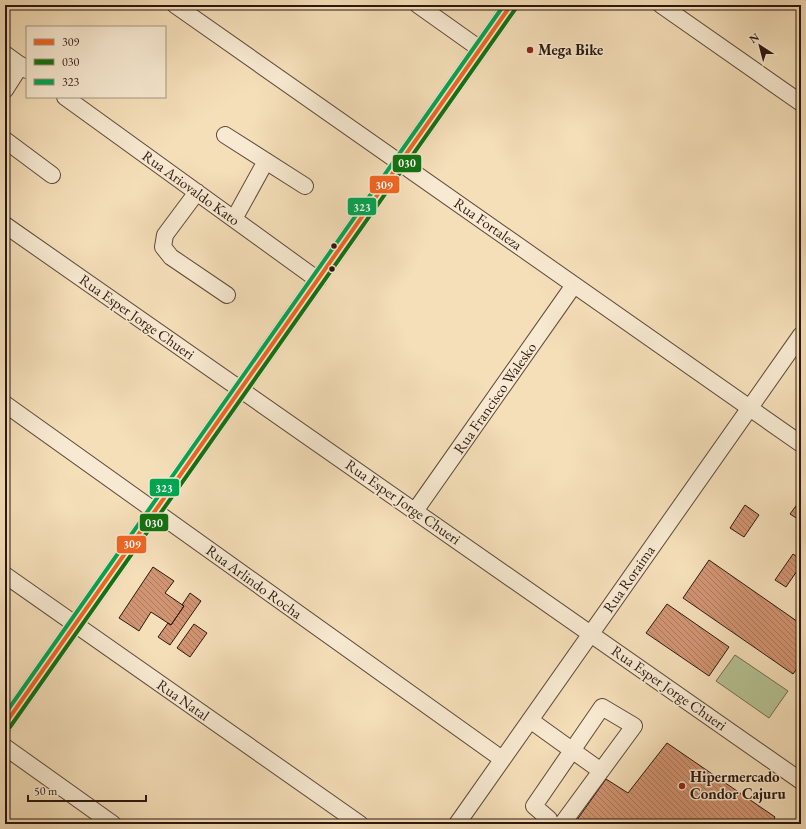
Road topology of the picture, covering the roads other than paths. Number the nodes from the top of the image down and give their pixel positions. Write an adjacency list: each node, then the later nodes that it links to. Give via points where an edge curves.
1 (175, 5): 14 (street, Rua Fortaleza)
2 (418, 5): 5 (street)
3 (511, 5): 5 (street)
4 (661, 5): 10 (street)
5 (480, 49): 14 (street)
6 (5, 54): 7 (street)
7 (24, 67): 8 (street)
8 (5, 90)
9 (66, 98): 17 (street, Rua Ariovaldo Kato)
10 (801, 103)
11 (225, 135): 13 (street)
12 (5, 140): 15 (street)
13 (266, 161): 16 (street); 18 (street)
14 (400, 163): 20 (street); 21 (street, Rua Fortaleza)
15 (52, 175)
16 (305, 186)
17 (197, 192): 18 (street, Rua Ariovaldo Kato); 22 (street, via 165,236 163,247 171,257)
18 (234, 219): 20 (street, Rua Ariovaldo Kato)
19 (5, 224): 24 (street, Rua Esper Jorge Chueri)
20 (318, 280): 24 (street)
21 (574, 285): 26 (street, Rua Fortaleza); 29 (street, Rua Francisco Walesko)
22 (227, 295)
23 (801, 335): 26 (street, Rua Roraima)
24 (241, 389): 28 (street); 29 (street, Rua Esper Jorge Chueri)
25 (5, 404): 28 (street, Rua Arlindo Rocha)
26 (750, 408): 27 (street, Rua Fortaleza); 32 (street, Rua Roraima)
27 (801, 444)
28 (155, 511): 31 (street); 37 (street, Rua Arlindo Rocha)
29 (415, 511): 32 (street, Rua Esper Jorge Chueri)
30 (5, 575): 31 (street, Rua Natal)
31 (75, 624): 34 (street); 41 (street, Rua Natal)
32 (591, 634): 33 (street, Rua Roraima); 39 (street, Rua Esper Jorge Chueri)
33 (530, 720): 36 (street); 37 (street, Rua Roraima)
34 (5, 724)
35 (5, 747): 40 (street)
36 (573, 750): 38 (street); 38 (street, via 602,707 634,726); 43 (street, via 534,806 550,819)
37 (502, 759): 42 (street, Rua Roraima)
38 (601, 770): 44 (street)
39 (801, 781)
40 (113, 824)
41 (360, 824)
42 (457, 824)
43 (546, 824)
44 (562, 824)

